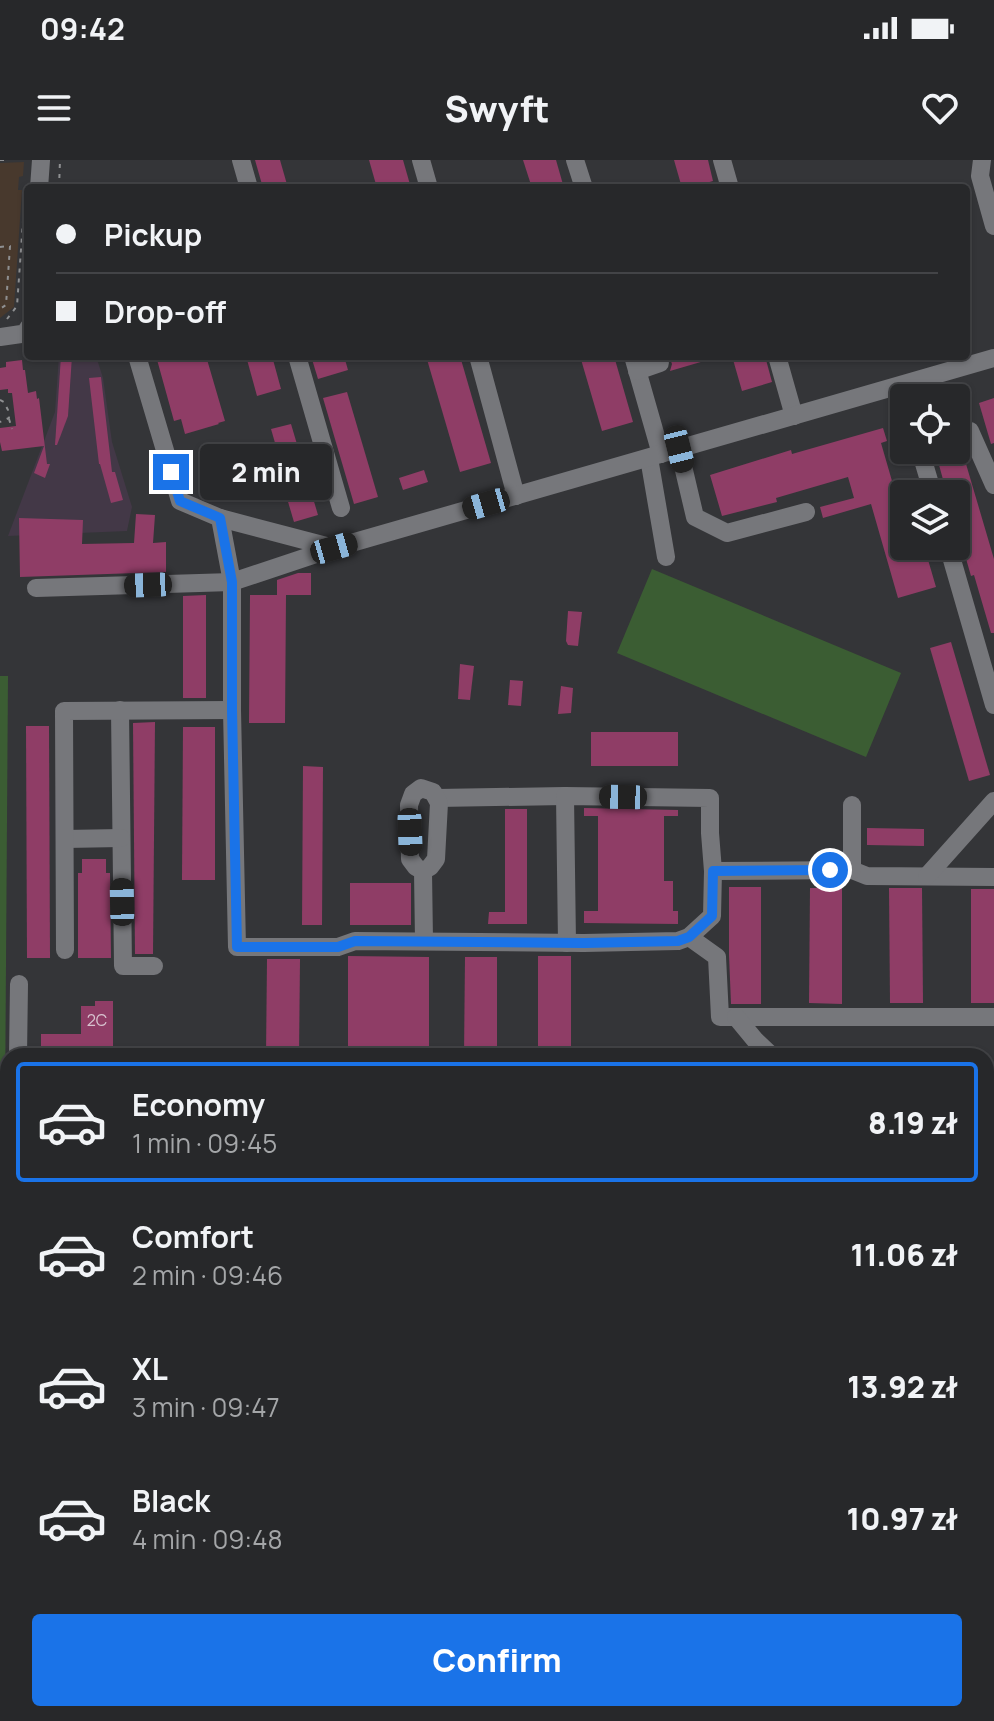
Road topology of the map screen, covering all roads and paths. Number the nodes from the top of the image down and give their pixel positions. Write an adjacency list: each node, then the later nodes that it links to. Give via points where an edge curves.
1 (0, 160): 2 (path)
2 (8, 160)
3 (41, 160): 10 (street)
4 (60, 160): 11 (path)
5 (241, 160): 12 (street)
6 (421, 160): 13 (street)
7 (575, 160): 14 (street)
8 (722, 160): 15 (street)
9 (982, 160): 16 (street, via 980,176)
10 (33, 184)
11 (59, 184)
12 (248, 184)
13 (428, 184)
14 (583, 184)
15 (729, 184)
16 (994, 226)
17 (0, 247): 19 (path, via 10,246 6,305)
18 (24, 250): 20 (path, via 17,306)
19 (0, 309)
20 (2, 330): 21 (street)
21 (24, 331)
22 (994, 358): 29 (street)
23 (138, 360): 44 (street, via 180,501)
24 (298, 360): 42 (street)
25 (479, 360): 41 (street)
26 (778, 360): 34 (street)
27 (660, 363): 28 (street)
28 (635, 364): 39 (street)
29 (924, 384)
30 (890, 395): 34 (street)
31 (0, 400): 33 (path)
32 (16, 409): 33 (path)
33 (8, 410): 35 (path)
34 (794, 416): 39 (street)
35 (9, 418): 36 (path); 37 (path)
36 (0, 422)
37 (12, 429)
38 (970, 431): 40 (street)
39 (663, 454): 41 (street); 43 (street, via 695,517 727,533); 46 (street)
40 (994, 485)
41 (516, 496): 45 (street)
42 (341, 508)
43 (806, 512)
44 (220, 518): 45 (street); 48 (street)
45 (334, 548): 48 (street)
46 (666, 557)
47 (952, 560): 50 (street)
48 (232, 582): 49 (street); 53 (street)
49 (36, 588)
50 (991, 685): 51 (street)
51 (994, 705)
52 (120, 710): 53 (street); 58 (street); 59 (street, via 64,711)
53 (232, 710): 66 (street, via 237,947)
54 (565, 796): 55 (street); 62 (street, via 710,798); 67 (street)
55 (437, 798): 61 (street, via 436,859); 61 (street, via 421,788 409,805 410,859)
56 (994, 801): 63 (street)
57 (852, 805): 60 (street)
58 (121, 838): 59 (street); 69 (street, via 123,966)
59 (65, 839): 68 (street)
60 (852, 870): 62 (street); 63 (street, via 867,876)
61 (423, 871): 66 (street)
62 (713, 871): 65 (street, via 712,916)
63 (927, 876): 64 (street)
64 (994, 877)
65 (689, 937): 67 (street); 71 (street, via 717,957 720,1017)
66 (424, 941): 67 (street)
67 (567, 943)
68 (65, 950)
69 (154, 966)
70 (19, 984): 73 (street)
71 (736, 1017): 72 (street); 74 (street)
72 (994, 1017)
73 (18, 1048)
74 (764, 1048)

